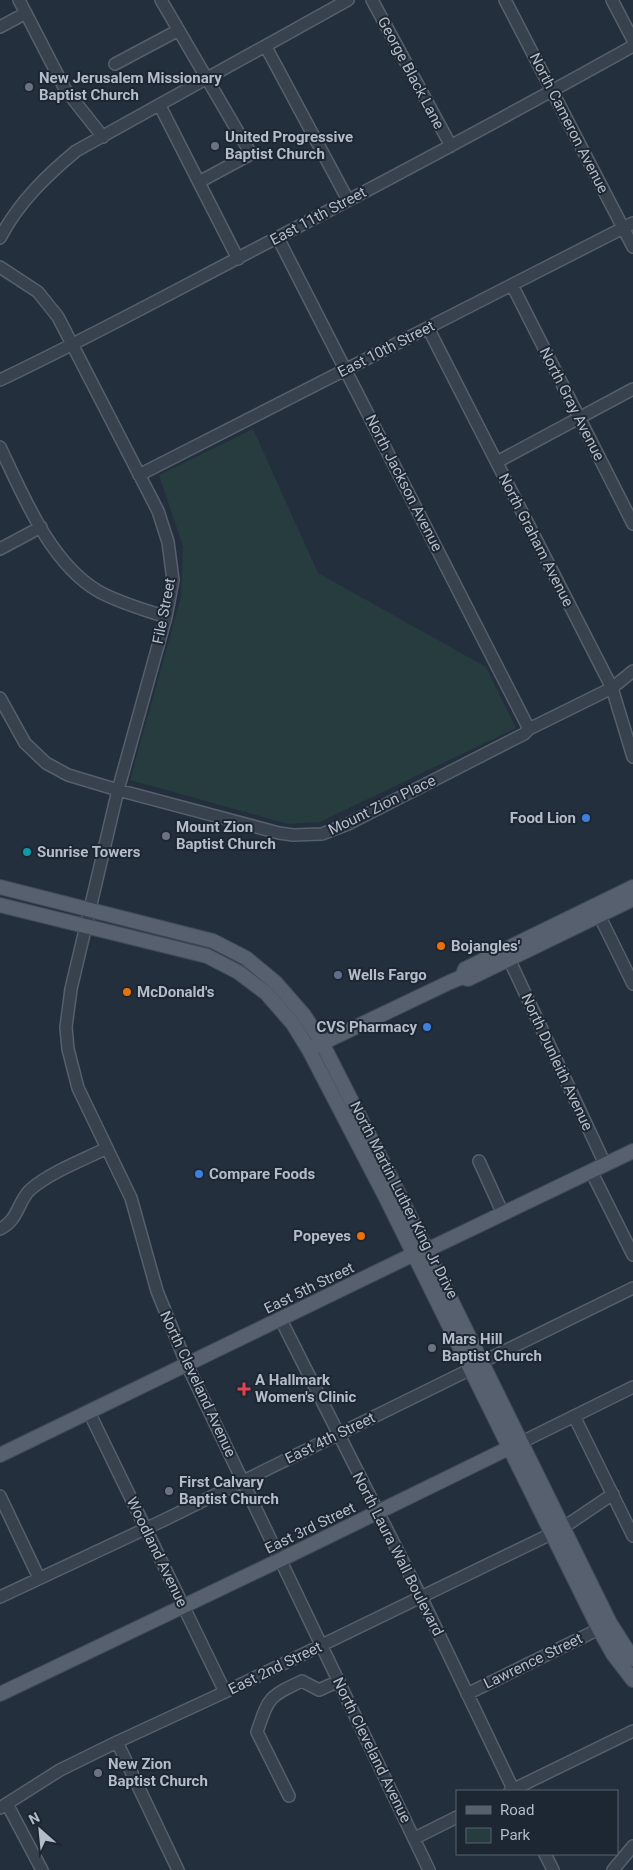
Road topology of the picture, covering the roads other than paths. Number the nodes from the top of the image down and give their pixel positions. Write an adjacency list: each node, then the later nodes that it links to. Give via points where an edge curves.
1 (19, 0): 8 (street)
2 (161, 0): 10 (street)
3 (348, 0): 7 (street)
4 (372, 0): 19 (street, George Black Lane)
5 (505, 0): 16 (street, North Cameron Avenue)
6 (612, 0): 11 (street)
7 (334, 4): 13 (street)
8 (26, 14): 9 (street); 18 (street, via 66,89)
9 (0, 27)
10 (178, 31): 14 (street); 15 (street)
11 (633, 40)
12 (633, 46): 16 (street, East 11th Street)
13 (266, 48): 15 (street); 21 (street)
14 (115, 64)
15 (208, 80): 17 (street); 20 (street, via 250,154)
16 (552, 91): 19 (street, East 11th Street); 22 (street, North Cameron Avenue)
17 (160, 106): 18 (street); 20 (street)
18 (103, 137): 23 (street, via 76,151 52,172 22,204)
19 (451, 146): 21 (street, East 11th Street)
20 (199, 182): 26 (street)
21 (348, 200): 24 (street, East 11th Street)
22 (628, 226): 25 (street, North Cameron Avenue); 28 (street, East 10th Street)
23 (0, 238)
24 (278, 238): 26 (street, East 11th Street); 31 (street, North Jackson Avenue)
25 (633, 247)
26 (238, 258): 30 (street, East 11th Street)
27 (0, 267): 30 (street, File Street, via 38,292 58,317)
28 (512, 285): 29 (street, East 10th Street); 34 (street, North Gray Avenue)
29 (428, 328): 31 (street, East 10th Street); 36 (street, North Graham Avenue)
30 (73, 344): 32 (street, East 11th Street); 37 (street, File Street)
31 (346, 369): 37 (street, East 10th Street); 45 (street, North Jackson Avenue)
32 (0, 380)
33 (633, 389): 34 (street)
34 (579, 417): 36 (street); 38 (street, North Gray Avenue)
35 (0, 447): 39 (street)
36 (497, 462): 43 (street, North Graham Avenue)
37 (139, 475): 41 (street, File Street, via 158,511 168,542 173,580)
38 (633, 524)
39 (41, 527): 40 (street); 41 (street, via 58,554 85,582 109,597)
40 (0, 549)
41 (166, 617): 47 (street, File Street)
42 (633, 671): 43 (street, Mount Zion Place)
43 (612, 688): 45 (street, Mount Zion Place); 46 (street, North Graham Avenue)
44 (0, 698): 47 (street, Mount Zion Place, via 26,743 46,763 68,775)
45 (529, 729): 47 (street, Mount Zion Place, via 357,820 322,834 279,833)
46 (633, 757)
47 (118, 790): 52 (street, File Street)
48 (633, 887): 56 (main road, via 465,969)
49 (0, 888): 52 (main road, North Martin Luther King Jr Drive)
50 (633, 899): 53 (main road)
51 (0, 905): 54 (main road, North Martin Luther King Jr Drive)
52 (89, 909): 54 (street, North Cleveland Avenue); 58 (main road, North Martin Luther King Jr Drive, via 213,940 246,958 276,982)
53 (599, 915): 55 (main road); 57 (street)
54 (85, 926): 59 (main road, North Martin Luther King Jr Drive, via 207,956 238,972 266,993 293,1024); 60 (street, North Cleveland Avenue, via 70,992 66,1027 68,1050 78,1088)
55 (509, 959): 56 (main road, via 468,979); 63 (street, North Dunleith Avenue)
56 (462, 977): 58 (main road)
57 (633, 984)
58 (322, 1043): 59 (main road); 67 (main road, North Martin Luther King Jr Drive)
59 (309, 1050): 67 (main road, North Martin Luther King Jr Drive)
60 (107, 1148): 66 (street, via 29,1191 17,1213); 71 (street, North Cleveland Avenue, via 131,1198 156,1291)
61 (633, 1151): 63 (main road, East 5th Street)
62 (479, 1161): 65 (street)
63 (605, 1164): 64 (main road, East 5th Street)
64 (592, 1171): 65 (main road, East 5th Street); 68 (street)
65 (503, 1214): 67 (main road, East 5th Street)
66 (0, 1229)
67 (420, 1252): 70 (main road, East 5th Street); 72 (main road, North Martin Luther King Jr Drive)
68 (633, 1255)
69 (633, 1288): 72 (street, East 4th Street)
70 (281, 1320): 71 (main road, East 5th Street); 76 (street, North Laura Wall Boulevard)
71 (187, 1365): 74 (main road, East 5th Street); 79 (street, North Cleveland Avenue)
72 (477, 1366): 76 (street, East 4th Street); 77 (main road, North Martin Luther King Jr Drive)
73 (633, 1387): 75 (street, East 3rd Street)
74 (89, 1412): 78 (main road, East 5th Street); 83 (street, Woodland Avenue)
75 (574, 1416): 77 (street, East 3rd Street); 80 (street)
76 (337, 1434): 79 (street, East 4th Street); 82 (street, North Laura Wall Boulevard)
77 (516, 1445): 82 (main road, East 3rd Street); 84 (main road, North Martin Luther King Jr Drive)
78 (0, 1455)
79 (243, 1481): 83 (street, East 4th Street); 86 (street, North Cleveland Avenue)
80 (613, 1494): 84 (street, East 2nd Street); 85 (street)
81 (0, 1496): 87 (street)
82 (378, 1513): 86 (main road, East 3rd Street); 89 (street, North Laura Wall Boulevard)
83 (145, 1528): 87 (street, East 4th Street); 90 (street, Woodland Avenue)
84 (558, 1530): 89 (street, East 2nd Street); 91 (main road, North Martin Luther King Jr Drive); 93 (main road, North Martin Luther King Jr Drive)
85 (633, 1536)
86 (280, 1560): 90 (main road, East 3rd Street); 92 (street, North Cleveland Avenue)
87 (39, 1578): 88 (street, East 4th Street)
88 (0, 1597)
89 (421, 1597): 92 (street, East 2nd Street); 98 (street, North Laura Wall Boulevard)
90 (183, 1607): 96 (street, Woodland Avenue); 97 (main road, East 3rd Street)
91 (599, 1629): 94 (main road, North Martin Luther King Jr Drive); 98 (street, Lawrence Street)
92 (320, 1645): 95 (street, North Cleveland Avenue); 96 (street, East 2nd Street)
93 (633, 1659)
94 (633, 1680)
95 (339, 1681): 103 (street, via 319,1690 302,1681 274,1694 266,1706 257,1732); 106 (street, North Cleveland Avenue)
96 (225, 1692): 100 (street, East 2nd Street)
97 (0, 1694)
98 (467, 1694): 101 (street, North Laura Wall Boulevard)
99 (633, 1731): 102 (street)
100 (116, 1742): 104 (street, East 2nd Street, via 60,1770); 110 (street)
101 (512, 1790)
102 (514, 1790)
103 (289, 1796)
104 (4, 1806): 109 (street)
105 (456, 1817): 106 (street)
106 (414, 1838): 111 (street, North Cleveland Avenue)
107 (633, 1846): 113 (street)
108 (546, 1855): 112 (street)
109 (42, 1870)
110 (178, 1870)
111 (428, 1870)
112 (553, 1870)
113 (613, 1870)

